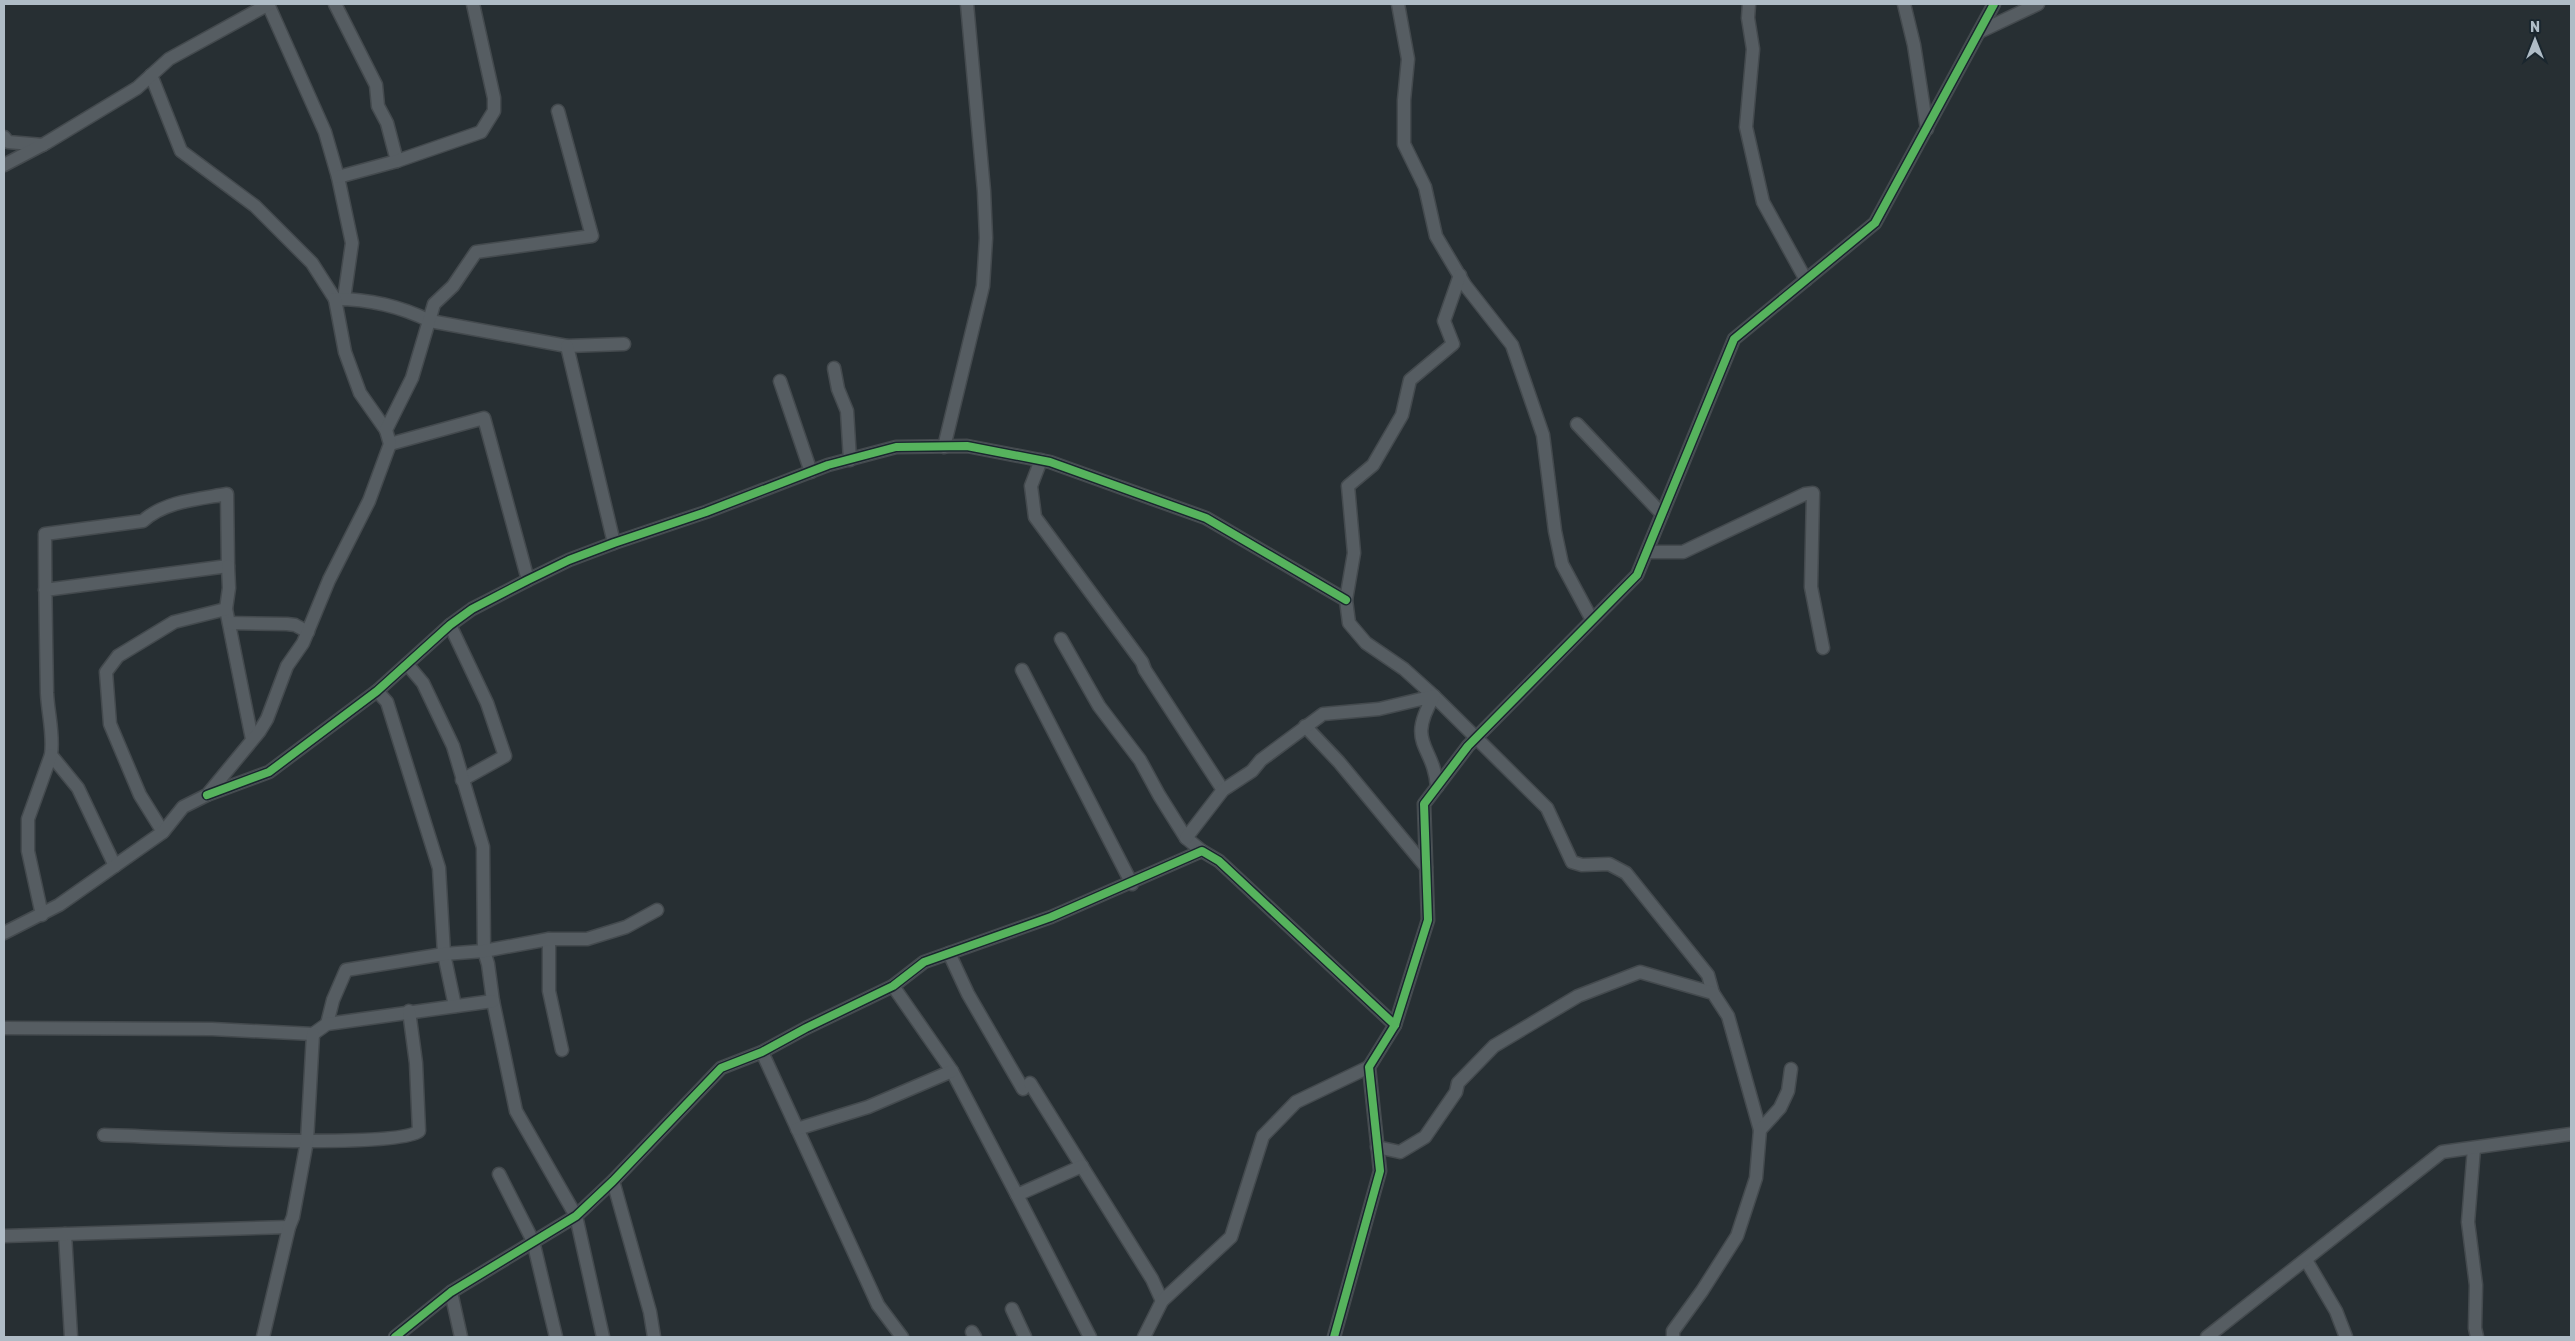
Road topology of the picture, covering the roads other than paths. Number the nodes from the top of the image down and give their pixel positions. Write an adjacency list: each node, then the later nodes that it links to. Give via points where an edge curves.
1 (268, 4): 11 (street, via 169,59); 18 (street, via 325,132)
2 (335, 4): 16 (street, via 376,85 378,106)
3 (472, 4): 16 (street, via 494,98 494,111 481,132)
4 (967, 4): 30 (street, via 986,238 983,286)
5 (1398, 4): 19 (street, via 1408,60 1404,144 1425,187 1436,236)
6 (1749, 4): 20 (street, via 1753,49 1746,127 1763,202)
7 (1904, 4): 13 (street)
8 (1994, 4): 10 (street)
9 (2038, 4): 10 (street)
10 (1979, 32): 13 (street)
11 (151, 76): 15 (street, via 137,88); 21 (street, via 181,152 255,206 312,263)
12 (558, 111): 22 (street, via 592,236 476,252 453,286 436,301)
13 (1927, 129): 20 (street, via 1875,223)
14 (4, 137): 15 (street, via 8,142)
15 (43, 145): 17 (street)
16 (397, 161): 18 (street)
17 (4, 165)
18 (338, 177): 21 (street, via 352,243)
19 (1460, 275): 40 (street, via 1444,321 1453,344 1410,380 1402,415 1373,465 1348,486 1354,553); 42 (street, via 1512,345 1543,435 1554,531 1562,564)
20 (1806, 280): 34 (street, via 1734,338)
21 (339, 299): 22 (street, via 380,303); 28 (street, via 345,352 360,393)
22 (430, 321): 24 (street); 28 (street, via 412,378)
23 (624, 344): 24 (street)
24 (568, 346): 35 (street)
25 (834, 368): 31 (street, via 847,411)
26 (780, 381): 33 (street)
27 (1577, 424): 34 (street)
28 (386, 430): 29 (street)
29 (390, 444): 38 (street, via 484,418); 45 (street, via 369,501 329,580)
30 (944, 447): 31 (street, via 896,447); 32 (street, via 967,446)
31 (850, 460): 33 (street)
32 (1041, 460): 40 (street, via 1206,518); 58 (street, via 1031,486 1035,517 1142,662)
33 (812, 472): 35 (street)
34 (1662, 514): 36 (street)
35 (614, 543): 38 (street)
36 (1647, 552): 42 (street, via 1637,575); 47 (street, via 1683,552 1813,493 1811,587)
37 (228, 566): 39 (street); 39 (street, via 227,494 174,504 143,520 45,534); 41 (street)
38 (528, 580): 44 (street, via 472,609)
39 (45, 590): 55 (street)
40 (1346, 600): 51 (street, via 1349,623 1366,642)
41 (226, 609): 43 (street); 60 (street, via 174,622 118,656 106,672 110,724 140,795)
42 (1592, 620): 53 (street)
43 (229, 623): 45 (street, via 296,625); 54 (street)
44 (450, 625): 48 (street); 56 (street, via 486,703 505,756)
45 (308, 632): 54 (street, via 287,666 263,726)
46 (1061, 638): 61 (street, via 1099,706 1140,760)
47 (1823, 648)
48 (407, 664): 50 (street); 56 (street, via 423,683 453,746)
49 (1022, 670): 65 (street)
50 (377, 691): 59 (street, via 269,772); 72 (street, via 387,702 439,868)
51 (1434, 696): 52 (street, via 1379,709 1323,714); 53 (street); 57 (street, via 1422,716 1421,737)
52 (1305, 726): 58 (street, via 1261,760 1252,771); 64 (street)
53 (1476, 737): 57 (street); 74 (street, via 1547,808 1572,862 1609,864 1626,873 1708,975)
54 (252, 739): 59 (street)
55 (51, 755): 63 (street, via 78,788); 67 (street, via 28,819 28,851)
56 (462, 780): 70 (street, via 483,847)
57 (1437, 786): 64 (street, via 1424,804)
58 (1223, 790): 61 (street)
59 (207, 795): 60 (street, via 183,807)
60 (163, 832): 63 (street)
61 (1186, 838): 62 (street)
62 (1202, 851): 65 (street); 79 (street, via 1219,861)
63 (115, 866): 67 (street)
64 (1426, 867): 79 (street, via 1428,920)
65 (1132, 884): 71 (street)
66 (657, 910): 69 (street, via 626,927 587,939)
67 (42, 915): 68 (street)
68 (4, 933)
69 (549, 939): 70 (street); 82 (street, via 549,991)
70 (484, 951): 72 (street); 75 (street)
71 (949, 953): 73 (street, via 924,962); 94 (street, via 968,994)
72 (444, 954): 76 (street); 78 (street, via 346,970)
73 (893, 986): 83 (street); 86 (street)
74 (1713, 993): 88 (street, via 1728,1016); 92 (street, via 1640,972 1578,996 1494,1046 1458,1084 1425,1138 1400,1152)
75 (493, 1001): 76 (street); 98 (street, via 516,1111)
76 (455, 1006): 77 (street)
77 (409, 1011): 78 (street); 91 (street, via 416,1063 419,1131 397,1138)
78 (327, 1024): 81 (street)
79 (1395, 1025): 84 (street)
80 (4, 1028): 81 (street, via 212,1029)
81 (313, 1034): 91 (street)
82 (562, 1050)
83 (762, 1052): 87 (street); 96 (street, via 721,1068)
84 (1369, 1067): 92 (street); 105 (street, via 1296,1102 1263,1136 1231,1237)
85 (1791, 1069): 88 (street, via 1788,1091 1780,1108)
86 (952, 1071): 87 (street, via 868,1107); 97 (street)
87 (798, 1129): 115 (street, via 878,1305)
88 (1760, 1130): 119 (street, via 1756,1178 1736,1236)
89 (2571, 1134): 93 (street)
90 (104, 1135): 91 (street)
91 (307, 1141): 99 (street, via 293,1217)
92 (1377, 1147): 118 (street, via 1380,1171)
93 (2474, 1148): 103 (street, via 2442,1152); 122 (street, via 2468,1222 2476,1285)
94 (1082, 1166): 97 (street); 105 (street, via 1152,1279)
95 (499, 1174): 102 (street)
96 (613, 1181): 98 (street); 114 (street)
97 (1018, 1195): 117 (street)
98 (576, 1216): 102 (street); 113 (street)
99 (288, 1227): 100 (street); 109 (street)
100 (66, 1234): 101 (street); 108 (street)
101 (4, 1236)
102 (533, 1242): 104 (street); 112 (street)
103 (2306, 1260): 120 (street); 121 (street, via 2336,1311)
104 (451, 1292): 110 (street); 111 (street)
105 (1162, 1301): 107 (street)
106 (1012, 1308): 116 (street)
107 (1148, 1335)
108 (71, 1337)
109 (263, 1337)
110 (395, 1337)
111 (461, 1337)
112 (556, 1337)
113 (602, 1337)
114 (654, 1337)
115 (902, 1337)
116 (1026, 1337)
117 (1090, 1337)
118 (1334, 1337)
119 (1672, 1337)
120 (2207, 1337)
121 (2346, 1337)
122 (2477, 1337)

